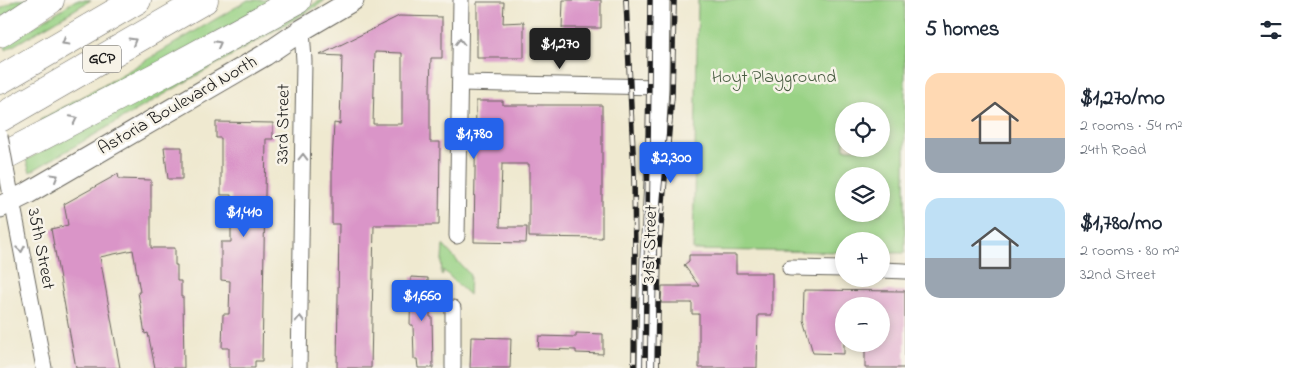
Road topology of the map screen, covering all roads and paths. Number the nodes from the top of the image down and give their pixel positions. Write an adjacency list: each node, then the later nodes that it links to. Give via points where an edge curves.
1 (50, 0): 9 (highway)
2 (137, 0): 10 (highway, one-way to 10)
3 (204, 0): 13 (highway, GCP, one-way to 3)
4 (297, 0): 15 (highway, one-way to 4)
5 (353, 0): 8 (main road, Astoria Boulevard North)
6 (461, 0): 11 (street, one-way to 6)
7 (660, 0): 12 (street, 31st Street)
8 (302, 30): 16 (main road, Astoria Boulevard North, one-way to 8, via 257,60); 24 (street, 33rd Street, one-way to 8)
9 (0, 33)
10 (0, 80)
11 (460, 83): 12 (street); 17 (street)
12 (659, 87): 26 (street, 31st Street)
13 (0, 118)
14 (0, 136): 15 (street, 35th Street, bridge)
15 (3, 164): 16 (street, 35th Street)
16 (6, 204): 23 (street, 35th Street, one-way to 23)
17 (457, 236)
18 (790, 268): 19 (street)
19 (835, 269)
20 (890, 270): 21 (street)
21 (905, 270)
22 (453, 308): 25 (street)
23 (44, 368)
24 (300, 368)
25 (453, 368)
26 (647, 368)

